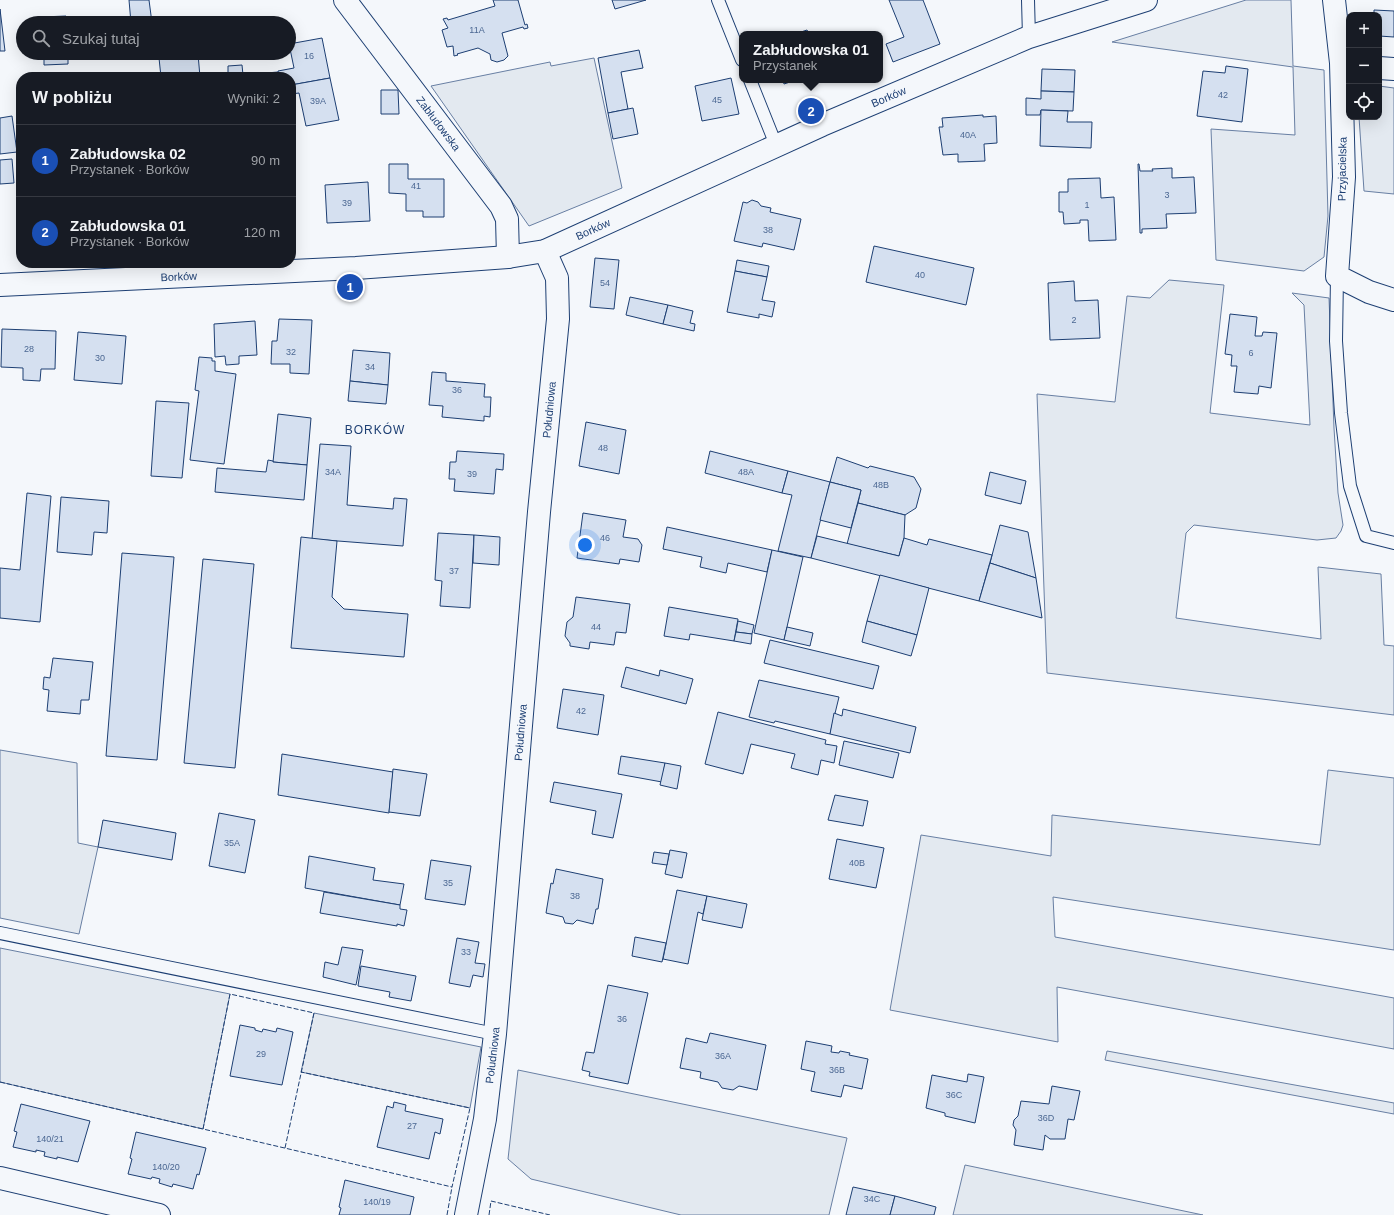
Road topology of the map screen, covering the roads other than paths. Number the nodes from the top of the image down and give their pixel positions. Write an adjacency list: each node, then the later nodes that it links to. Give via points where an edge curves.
1 (345, 0): 14 (street, Zabłudowska, via 501,206 507,219)
2 (718, 0): 7 (lane)
3 (1028, 0): 6 (lane)
4 (1146, 0): 6 (street, Borków)
5 (1334, 0): 8 (street, Przyjacielska)
6 (1029, 37): 12 (street, Borków)
7 (739, 52)
8 (1345, 63): 15 (street, Przyjacielska, via 1344,177)
9 (1382, 68): 10 (street)
10 (1394, 69)
11 (751, 83): 12 (lane)
12 (776, 145): 13 (street, Borków)
13 (545, 251): 14 (street, Borków); 20 (street, Południowa, via 557,278 558,319 538,520)
14 (508, 257): 16 (street, Borków, via 356,268)
15 (1337, 276): 17 (street, via 1369,292); 18 (lane, via 1336,342 1350,486 1366,536)
16 (0, 285)
17 (1394, 300)
18 (1394, 543)
19 (0, 933): 20 (lane)
20 (495, 1034): 23 (street, Południowa, via 485,1119)
21 (0, 1178): 22 (street)
22 (159, 1215)
23 (466, 1215)

